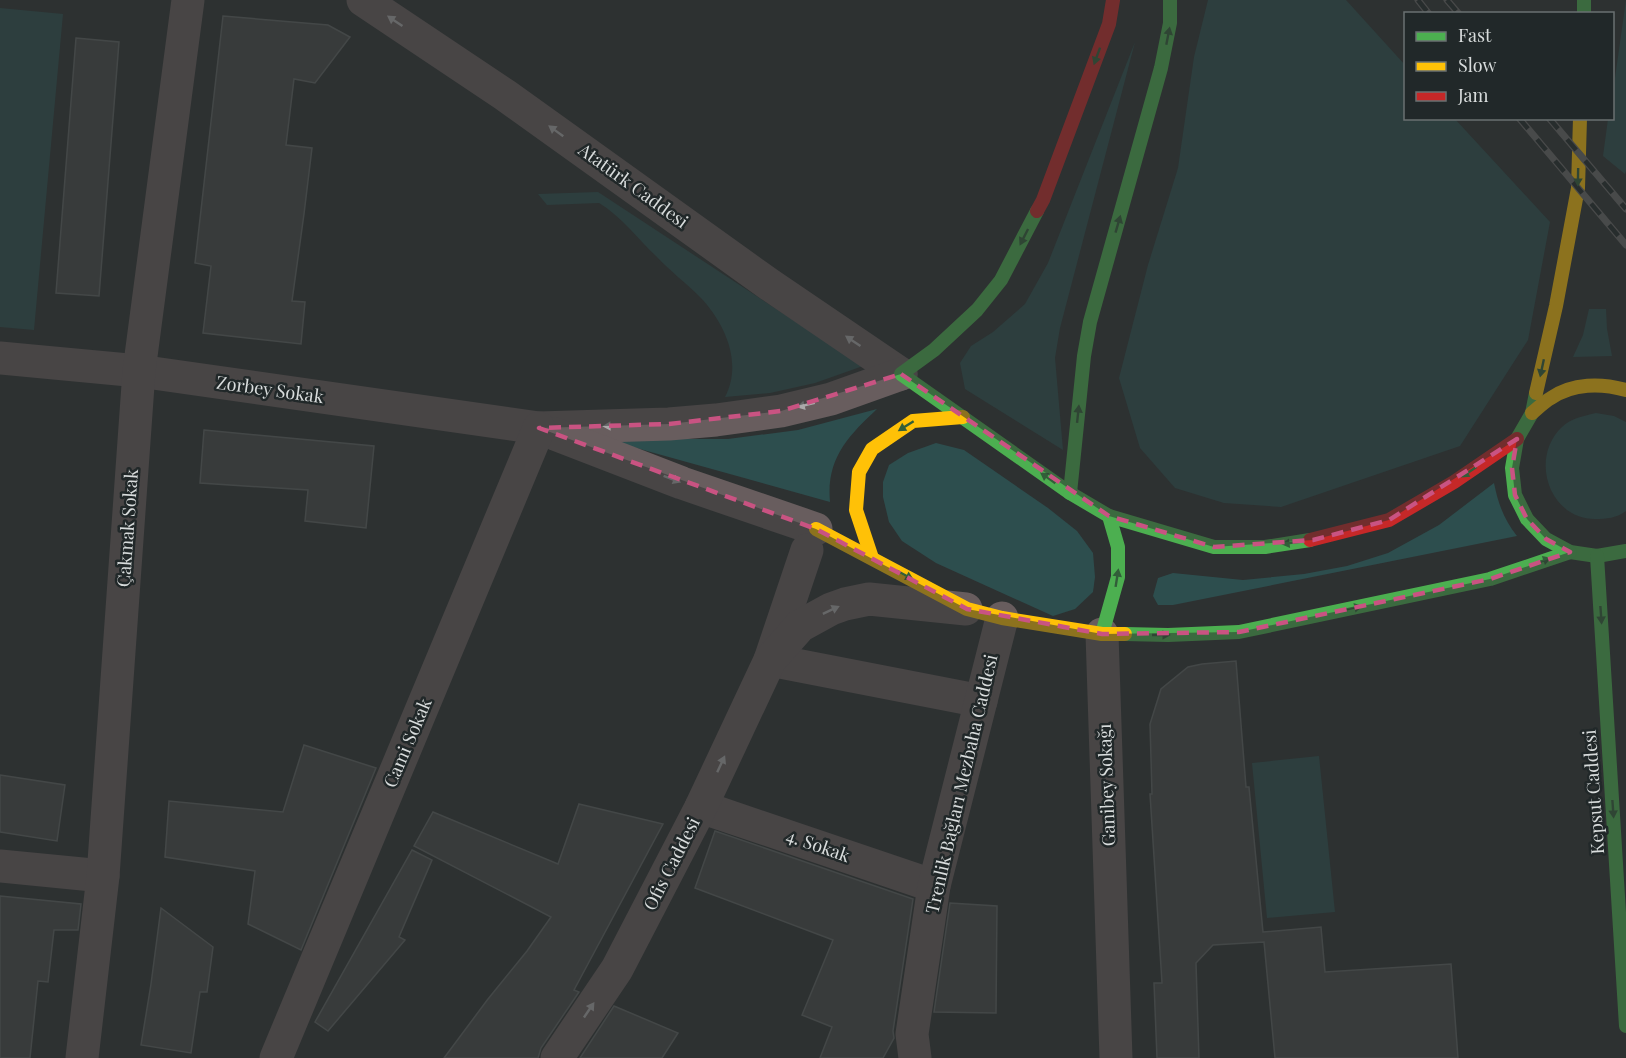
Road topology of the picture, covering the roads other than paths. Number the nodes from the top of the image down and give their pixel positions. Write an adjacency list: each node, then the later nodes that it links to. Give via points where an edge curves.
1 (188, 0): 7 (street, Çakmak Sokak)
2 (363, 0): 8 (street, Atatürk Caddesi, one-way to 2, via 505,95)
3 (1113, 0): 8 (main road, one-way to 8, via 1109,24 1043,200 1001,280 960,326)
4 (1170, 0): 14 (main road, one-way to 4, via 1090,322 1161,68 1170,23)
5 (1580, 120): 10 (main road, one-way to 10, via 1578,188)
6 (0, 358): 7 (street, Zorbey Sokak)
7 (139, 371): 12 (street, Zorbey Sokak); 28 (street, Çakmak Sokak)
8 (901, 374): 11 (main road); 12 (street, one-way to 12, via 831,399 781,411 669,424)
9 (1626, 390): 10 (main road, via 1612,385 1582,385 1554,395)
10 (1532, 413): 13 (main road)
11 (963, 417): 14 (main road, one-way to 11); 20 (main road, one-way to 20, via 913,421 872,449 859,472 856,510)
12 (539, 428): 16 (street, one-way to 16, via 682,483); 33 (street, Cami Sokak)
13 (1517, 438): 15 (main road, one-way to 15, via 1454,482 1389,520 1313,540 1265,547 1214,547); 18 (main road, via 1512,468 1515,495 1527,519 1546,539)
14 (1070, 494): 15 (main road)
15 (1109, 516): 23 (main road, Ganibey Sokağı, one-way to 15, via 1118,578 1118,547)
16 (811, 540): 20 (main road); 24 (street, Ofis Caddesi)
17 (1626, 551): 19 (main road)
18 (1570, 552): 19 (main road); 23 (main road, one-way to 18, via 1239,632 1490,579)
19 (1597, 556): 30 (main road, Kepsut Caddesi, one-way to 30)
20 (872, 558): 21 (main road, one-way to 21)
21 (967, 609): 22 (main road); 24 (street, Ofis Caddesi, one-way to 21, via 800,626 845,604 869,599)
22 (1002, 618): 23 (main road); 25 (street, Trenlik Bağları Mezbaha Caddesi)
23 (1102, 634): 35 (street, Ganibey Sokağı)
24 (770, 660): 25 (street); 26 (street, Ofis Caddesi, one-way to 24)
25 (981, 701): 29 (street, Trenlik Bağları Mezbaha Caddesi)
26 (701, 807): 29 (street, 4. Sokak); 34 (street, Ofis Caddesi, one-way to 26, via 617,969)
27 (0, 866): 28 (street)
28 (104, 876): 32 (street, Çakmak Sokak)
29 (934, 886): 31 (street, Trenlik Bağları Mezbaha Caddesi)
30 (1626, 1026)
31 (909, 1050)
32 (82, 1058)
33 (276, 1058)
34 (556, 1058)
35 (1116, 1058)

